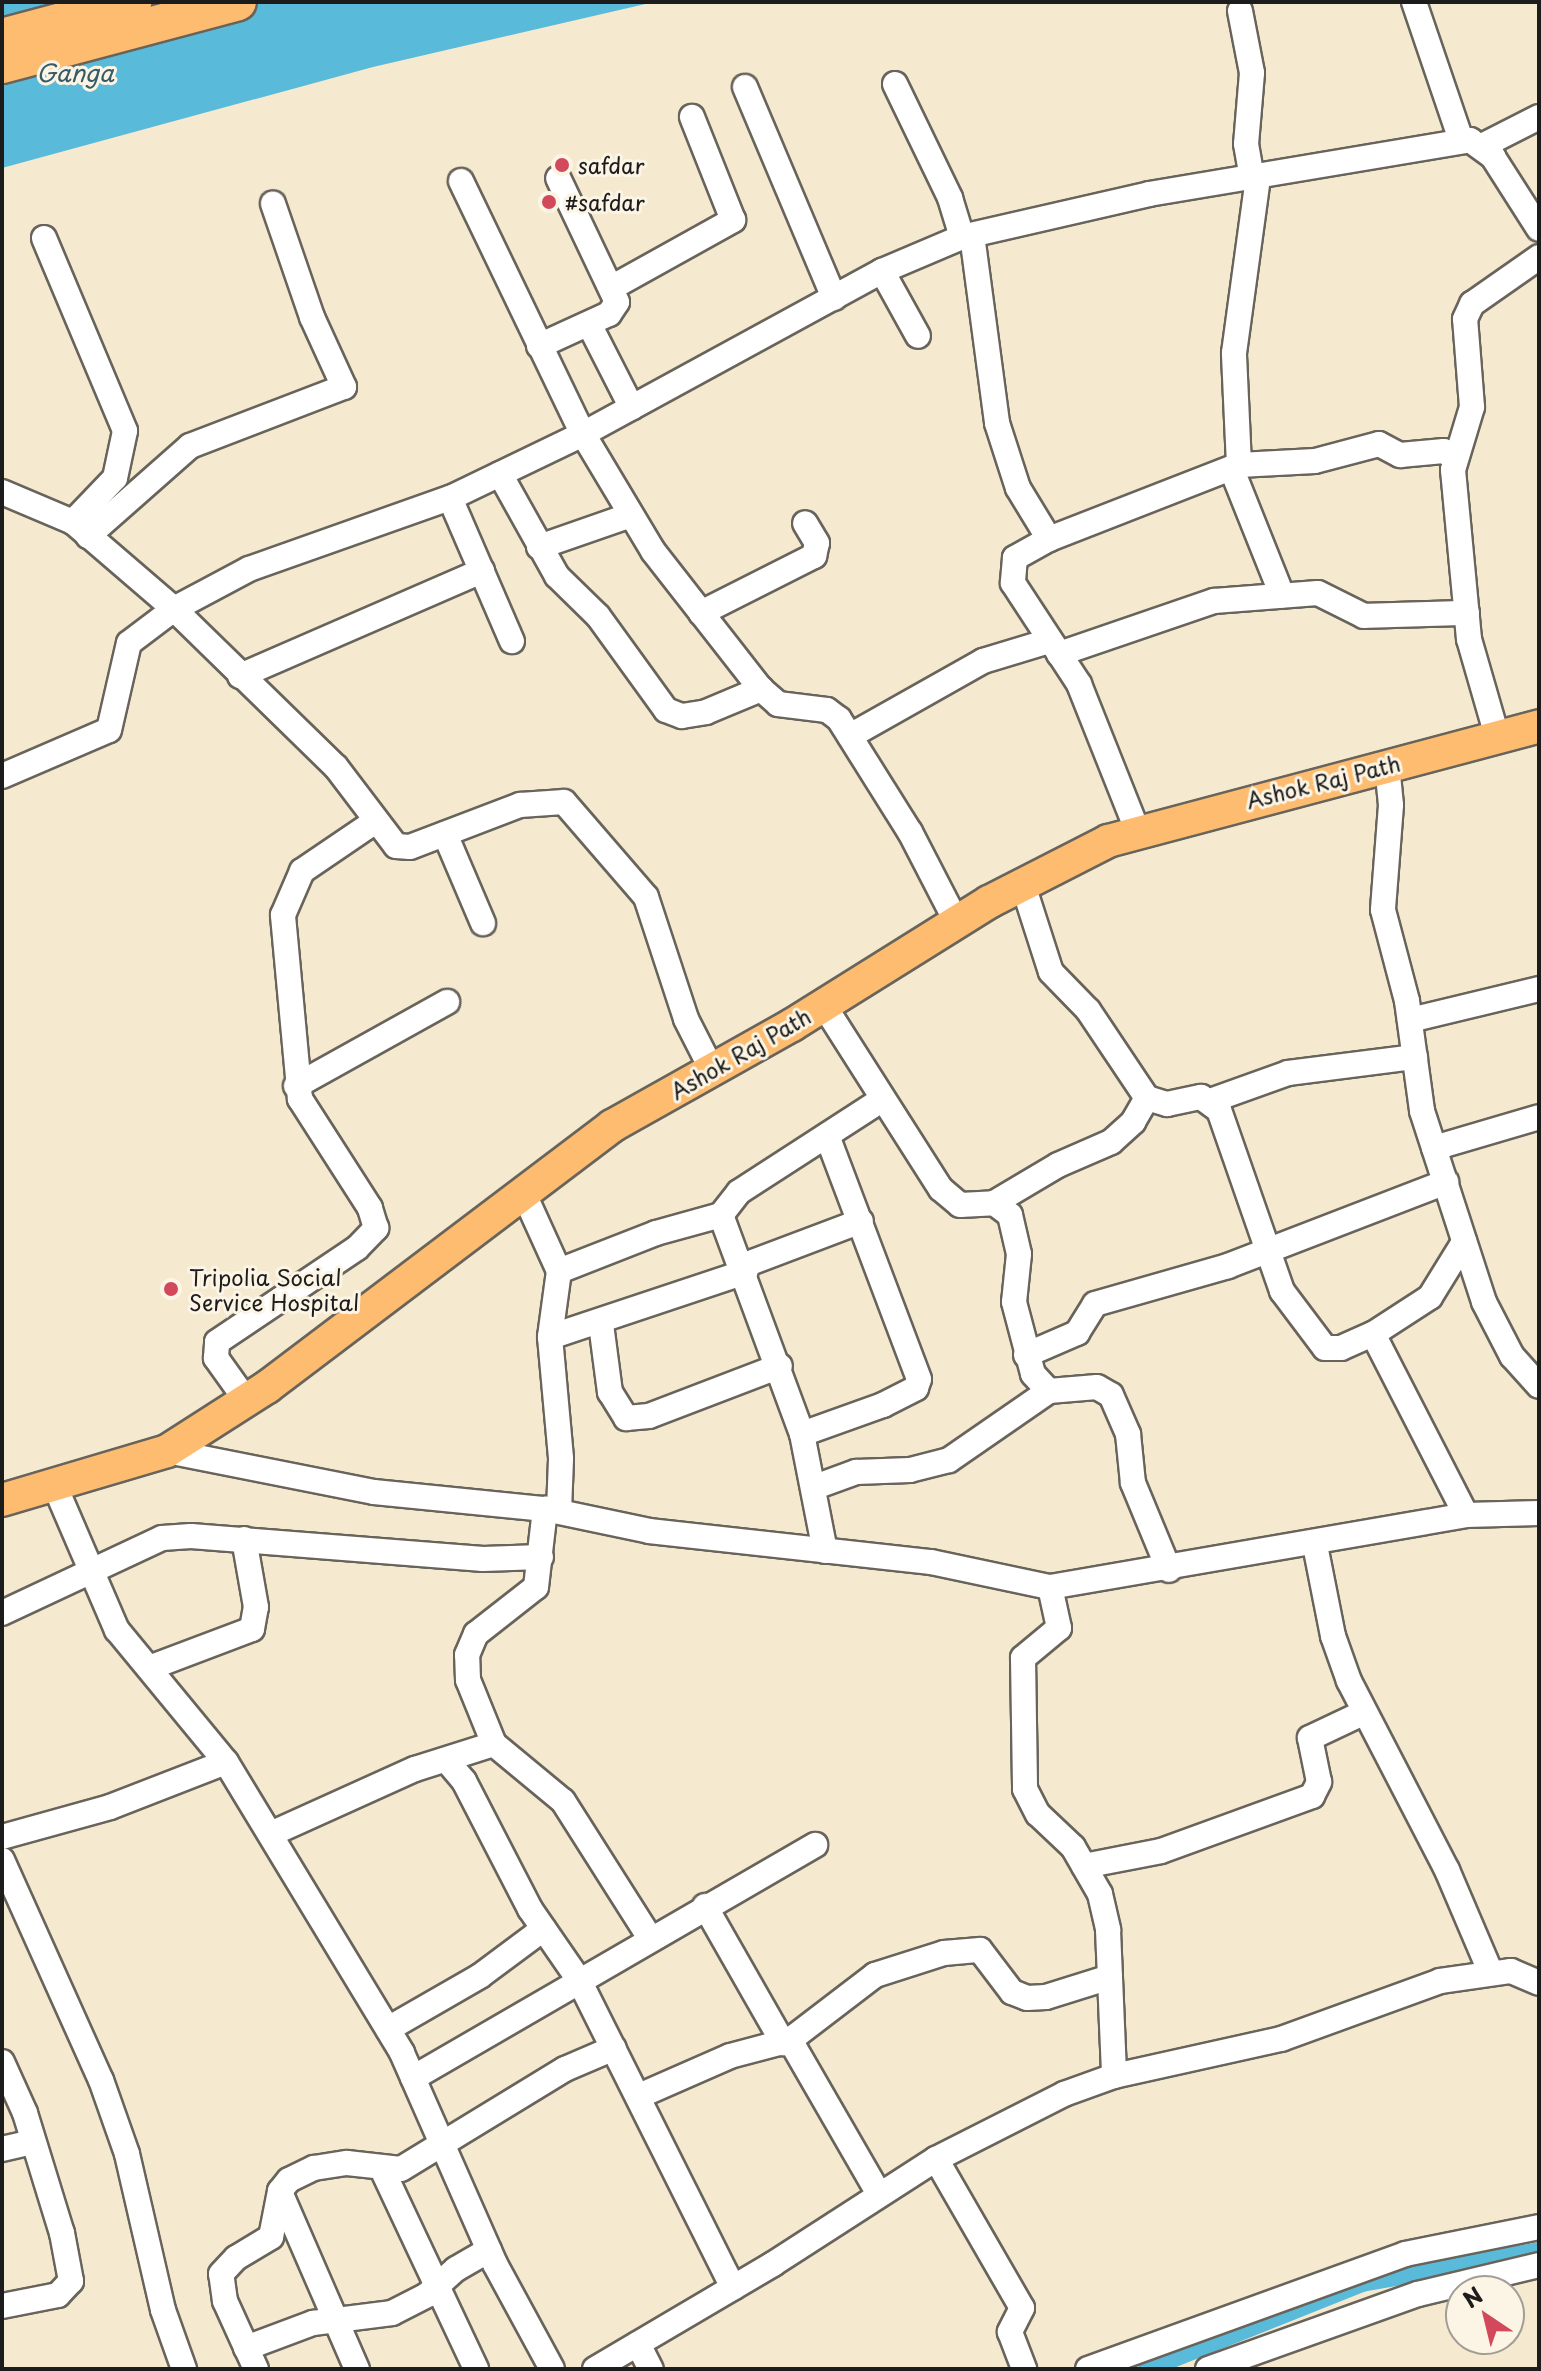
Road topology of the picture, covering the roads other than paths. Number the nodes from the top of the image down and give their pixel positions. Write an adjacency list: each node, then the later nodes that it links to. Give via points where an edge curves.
1 (133, 2): 5 (highway)
2 (238, 2): 6 (highway)
3 (1414, 2): 11 (street)
4 (1240, 11): 12 (street, via 1252,73 1246,144)
5 (2, 37)
6 (2, 65)
7 (895, 84): 17 (street)
8 (745, 87): 22 (street)
9 (692, 117): 21 (street, via 733,220)
10 (1539, 117): 11 (street)
11 (1471, 143): 12 (street); 16 (street)
12 (1255, 177): 17 (street, via 1149,194); 29 (street, via 1234,353)
13 (558, 178): 21 (street)
14 (461, 181): 25 (street)
15 (273, 204): 35 (street, via 312,317 344,387 190,446)
16 (1539, 229)
17 (967, 236): 20 (street); 36 (street, via 997,423 1018,488)
18 (44, 238): 35 (street, via 125,431 115,478)
19 (1539, 257): 28 (street, via 1472,304 1465,319 1474,383 1466,433)
20 (882, 271): 22 (street); 24 (street)
21 (611, 288): 23 (street, via 615,308)
22 (834, 298): 26 (street)
23 (589, 324): 25 (street); 26 (street)
24 (918, 336)
25 (539, 346): 27 (street)
26 (632, 408): 27 (street)
27 (583, 434): 30 (street); 33 (street)
28 (1455, 458): 29 (street, via 1444,451 1400,455 1379,444 1315,461); 42 (street)
29 (1235, 468): 36 (street); 39 (street)
30 (500, 474): 32 (street); 37 (street)
31 (2, 492): 35 (street)
32 (450, 498): 38 (street); 40 (street, via 249,569)
33 (631, 515): 37 (street); 41 (street)
34 (805, 523): 41 (street, via 817,543 814,556)
35 (81, 529): 40 (street)
36 (1049, 539): 44 (street, via 1015,558 1011,573 1022,601)
37 (539, 547): 46 (street, via 557,576 598,616 666,710 682,716 706,712)
38 (482, 571): 43 (street); 45 (street)
39 (1282, 595): 42 (street, via 1318,593 1364,616); 44 (street, via 1194,604)
40 (174, 609): 45 (street); 51 (street, via 129,643 109,730)
41 (701, 613): 46 (street)
42 (1467, 613): 49 (street, via 1473,660)
43 (512, 641)
44 (1054, 648): 48 (street, via 983,661); 53 (street, via 1091,709)
45 (240, 676): 52 (street, via 336,767)
46 (761, 689): 48 (street, via 793,710 827,710)
47 (1539, 726): 49 (main road, Ashok Raj Path)
48 (850, 736): 57 (street, via 910,832)
49 (1497, 736): 50 (main road, Ashok Raj Path)
50 (1387, 765): 53 (main road, Ashok Raj Path); 61 (street, via 1391,805 1383,910)
51 (2, 776)
52 (374, 822): 54 (street, via 396,846 410,847); 64 (street, via 302,871 283,915)
53 (1138, 832): 55 (main road, Ashok Raj Path, via 1108,841)
54 (445, 834): 56 (street); 63 (street, via 546,799 564,802 580,816 646,897 686,1019)
55 (1023, 885): 57 (main road, Ashok Raj Path); 65 (street, via 1051,972 1088,1010)
56 (483, 923)
57 (957, 923): 60 (main road, Ashok Raj Path)
58 (1539, 989): 61 (street)
59 (447, 1002): 64 (street)
60 (823, 1004): 63 (main road, Ashok Raj Path); 66 (street)
61 (1410, 1020): 62 (street)
62 (1415, 1057): 67 (street, via 1288,1073); 70 (street)
63 (712, 1070): 72 (main road, Ashok Raj Path, via 612,1126)
64 (296, 1086): 87 (street, via 310,1118 370,1208 376,1228 357,1248 217,1342 216,1358)
65 (1147, 1098): 67 (street, via 1167,1104 1201,1097); 73 (street, via 1133,1122 1111,1142 1058,1165)
66 (883, 1099): 69 (street); 73 (street, via 952,1200 960,1205)
67 (1210, 1101): 77 (street, via 1224,1122)
68 (1539, 1117): 70 (street)
69 (827, 1136): 74 (street, via 739,1192); 75 (street)
70 (1434, 1148): 71 (street)
71 (1446, 1182): 76 (street); 77 (street)
72 (524, 1194): 79 (street); 87 (main road, Ashok Raj Path)
73 (994, 1203): 83 (street, via 1005,1208 1015,1227 1020,1270 1014,1302)
74 (721, 1215): 78 (street); 79 (street, via 656,1233)
75 (861, 1221): 78 (street); 88 (street, via 919,1379 916,1388 883,1405)
76 (1464, 1242): 81 (street, via 1430,1297); 85 (street, via 1490,1316 1521,1369)
77 (1266, 1249): 81 (street, via 1295,1315 1325,1348 1341,1348); 83 (street, via 1228,1266 1095,1304 1077,1333)
78 (743, 1269): 80 (street); 84 (street)
79 (559, 1271): 82 (street)
80 (601, 1324): 82 (street); 84 (street, via 610,1392 626,1418 660,1413)
81 (1373, 1334): 95 (street)
82 (550, 1337): 93 (street, via 561,1459)
83 (1026, 1355): 86 (street, via 1033,1374)
84 (780, 1366): 88 (street)
85 (1539, 1386)
86 (1049, 1391): 91 (street, via 949,1460 910,1470 856,1472); 101 (street, via 1097,1387 1111,1395 1128,1434 1133,1483)
87 (246, 1400): 89 (main road, Ashok Raj Path)
88 (802, 1434): 91 (street)
89 (167, 1451): 90 (main road, Ashok Raj Path); 93 (street, via 374,1492)
90 (54, 1484): 92 (main road, Ashok Raj Path); 100 (street)
91 (815, 1487): 98 (street)
92 (4, 1496)
93 (552, 1510): 98 (street, via 649,1531); 99 (street)
94 (1539, 1513): 95 (street)
95 (1466, 1515): 97 (street)
96 (244, 1539): 99 (street, via 483,1559); 100 (street, via 162,1538); 104 (street, via 256,1607 252,1629)
97 (1315, 1545): 101 (street); 105 (street, via 1333,1636)
98 (825, 1551): 102 (street, via 931,1562)
99 (541, 1557): 106 (street, via 536,1587 476,1634 467,1655 468,1680)
100 (94, 1570): 103 (street); 104 (street, via 117,1630)
101 (1169, 1570): 102 (street)
102 (1050, 1587): 113 (street, via 1059,1628 1023,1658 1025,1789 1038,1814 1065,1837)
103 (2, 1613)
104 (149, 1668): 107 (street)
105 (1363, 1713): 113 (street, via 1310,1738 1319,1782 1312,1796 1161,1851); 117 (street, via 1447,1870)
106 (494, 1744): 108 (street); 116 (street, via 563,1801)
107 (226, 1762): 109 (street); 110 (street, via 110,1807)
108 (448, 1762): 109 (street, via 383,1782); 115 (street, via 464,1781)
109 (273, 1833): 121 (street)
110 (2, 1837)
111 (815, 1845): 114 (street)
112 (2, 1860): 144 (street, via 114,2117 163,2310)
113 (1084, 1866): 118 (street, via 1105,1912)
114 (705, 1906): 116 (street); 122 (street)
115 (543, 1929): 119 (street); 121 (street, via 480,1976)
116 (650, 1938): 119 (street)
117 (1490, 1971): 120 (street, via 1511,1971); 125 (street, via 1440,1981 1231,2054)
118 (1110, 1977): 122 (street, via 1027,1998 1012,1992 980,1950 959,1950 875,1975); 125 (street)
119 (579, 1980): 123 (street); 126 (street)
120 (1539, 1983)
121 (388, 2029): 126 (street)
122 (787, 2042): 127 (street, via 730,2056); 134 (street)
123 (614, 2048): 127 (street); 129 (street, via 574,2064)
124 (2, 2062): 128 (street)
125 (1114, 2076): 131 (street, via 1064,2094)
126 (413, 2078): 129 (street)
127 (639, 2096): 139 (street)
128 (32, 2142): 130 (street); 140 (street, via 62,2233 71,2281 58,2295)
129 (442, 2142): 132 (street, via 401,2169); 136 (street)
130 (2, 2149)
131 (936, 2159): 134 (street); 150 (street, via 1022,2308 1010,2332)
132 (382, 2169): 133 (street, via 359,2162 314,2168 289,2180); 138 (street)
133 (280, 2191): 141 (street); 143 (street, via 271,2237 221,2274 225,2301)
134 (879, 2194): 139 (street)
135 (1539, 2227): 151 (street, via 1405,2254)
136 (489, 2250): 138 (street); 147 (street)
137 (1539, 2265): 152 (street, via 1418,2294)
138 (439, 2286): 141 (street, via 378,2318); 146 (street)
139 (733, 2288): 142 (street)
140 (2, 2306)
141 (333, 2321): 143 (street, via 299,2327); 145 (street)
142 (638, 2344): 148 (street); 149 (street)
143 (251, 2358)
144 (184, 2369)
145 (357, 2369)
146 (476, 2369)
147 (552, 2369)
148 (595, 2369)
149 (651, 2369)
150 (1024, 2369)
151 (1088, 2369)
152 (1208, 2369)

